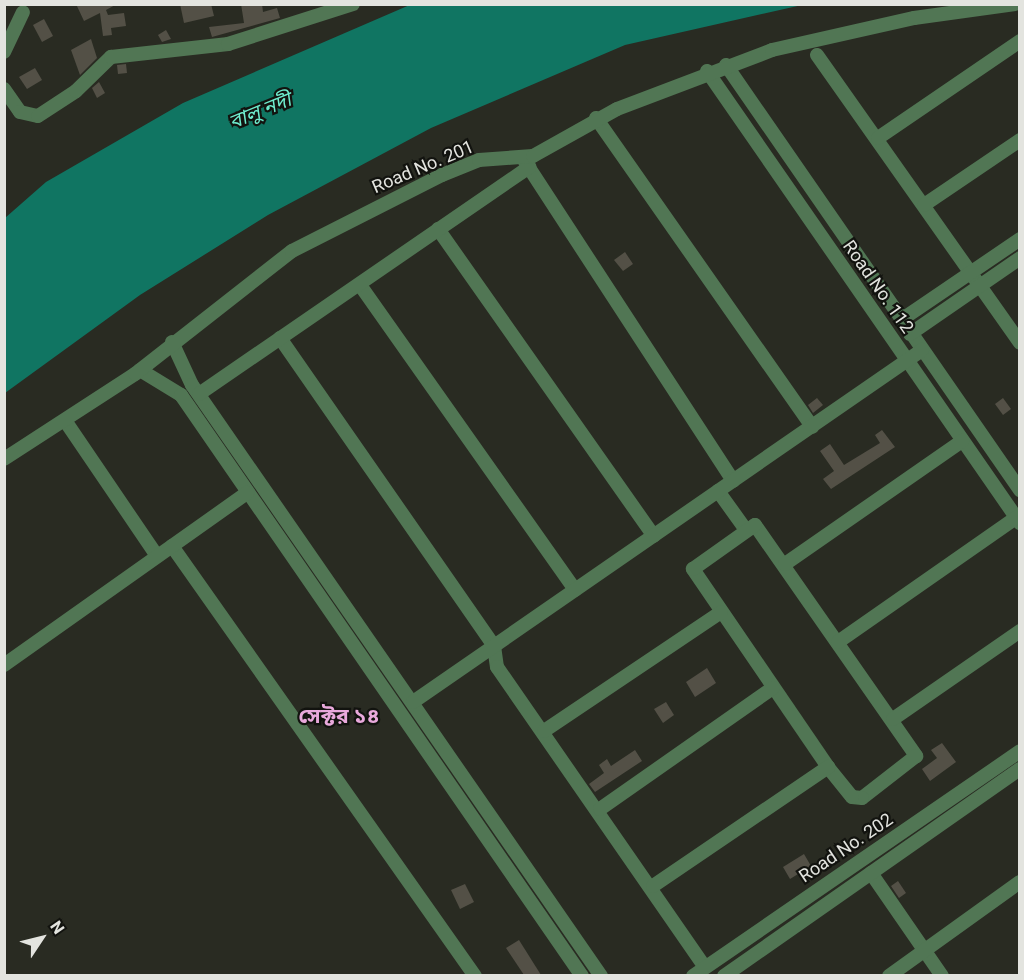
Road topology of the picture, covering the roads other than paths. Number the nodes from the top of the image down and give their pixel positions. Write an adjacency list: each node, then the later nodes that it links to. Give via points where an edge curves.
1 (353, 4): 9 (street, via 228,44 111,57 76,91 38,116 20,112)
2 (1015, 4): 7 (street, Road No. 201, via 882,25)
3 (23, 12): 5 (street)
4 (1020, 41): 11 (street)
5 (4, 52)
6 (817, 54): 11 (street)
7 (726, 65): 8 (street, Road No. 201); 21 (street, Road No. 112)
8 (707, 71): 10 (street, Road No. 201); 27 (street, Road No. 112)
9 (4, 89)
10 (596, 118): 13 (street, Road No. 201); 31 (street)
11 (878, 138): 14 (street)
12 (1020, 140): 14 (street)
13 (526, 163): 15 (street); 24 (street, Road No. 201, via 479,160 359,215 292,250); 34 (street)
14 (924, 206): 18 (street)
15 (438, 229): 19 (street); 40 (street)
16 (1020, 239): 18 (street)
17 (1020, 258): 20 (street)
18 (971, 272): 20 (street); 21 (street)
19 (360, 285): 23 (street); 44 (street)
20 (980, 285): 22 (street); 25 (street)
21 (901, 320): 22 (street, Road No. 112)
22 (910, 334): 26 (street, Road No. 112)
23 (280, 338): 29 (street); 48 (street)
24 (172, 342): 28 (street, Road No. 201); 29 (street)
25 (1020, 343)
26 (922, 350): 27 (street); 35 (street, Road No. 112)
27 (907, 361): 31 (street); 32 (street, Road No. 112)
28 (140, 370): 30 (street, Road No. 201); 37 (street, via 181,395)
29 (199, 394): 51 (street)
30 (66, 422): 33 (street, Road No. 201); 42 (street)
31 (812, 427): 34 (street)
32 (962, 441): 38 (street, Road No. 112); 43 (street)
33 (4, 459)
34 (733, 481): 36 (street)
35 (1020, 490)
36 (718, 492): 39 (street); 40 (street)
37 (246, 493): 41 (street); 64 (street)
38 (1018, 521): 47 (street)
39 (746, 530): 43 (street, via 755,525); 45 (street, via 693,566)
40 (654, 536): 44 (street)
41 (172, 546): 42 (street); 63 (street)
42 (157, 556): 49 (street)
43 (785, 564): 47 (street)
44 (575, 590): 48 (street)
45 (721, 612): 50 (street); 53 (street)
46 (1020, 631): 52 (street)
47 (838, 642): 52 (street)
48 (494, 646): 51 (street); 53 (street, via 497,667)
49 (4, 665)
50 (773, 688): 55 (street); 57 (street)
51 (413, 702): 65 (street)
52 (893, 719): 55 (street, via 914,752 912,764 858,800)
53 (544, 731): 57 (street)
54 (1020, 751): 62 (street, Road No. 202)
55 (828, 767): 60 (street)
56 (1020, 769): 58 (street, Road No. 202)
57 (600, 809): 60 (street)
58 (871, 873): 61 (street); 67 (street, Road No. 202)
59 (1020, 882): 61 (street)
60 (653, 886): 62 (street)
61 (924, 950): 68 (street); 69 (street)
62 (705, 967): 66 (street, Road No. 202)
63 (475, 975)
64 (582, 975)
65 (601, 975)
66 (693, 975)
67 (724, 975)
68 (889, 975)
69 (942, 975)

